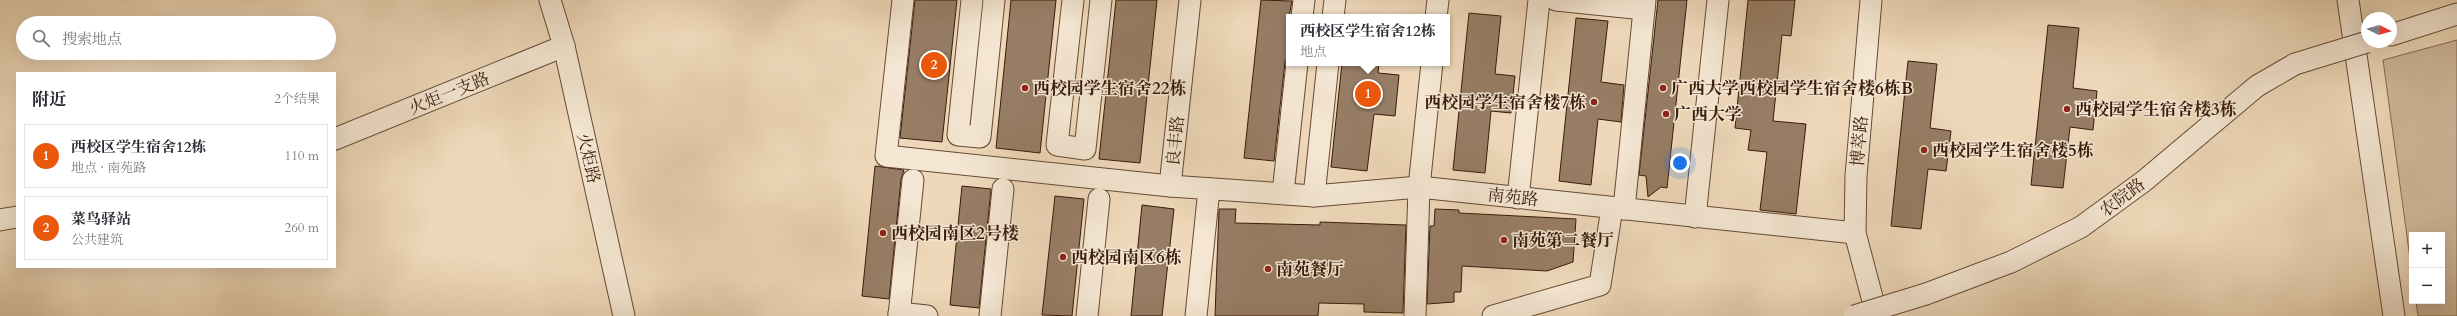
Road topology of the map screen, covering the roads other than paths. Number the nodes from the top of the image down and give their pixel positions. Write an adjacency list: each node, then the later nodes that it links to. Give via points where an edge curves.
1 (550, 0): 23 (street, 火炬路)
2 (903, 0): 29 (street, 南苑路, via 886,156)
3 (972, 0): 4 (street, via 958,135 980,137)
4 (994, 0)
5 (1073, 0): 6 (street, via 1057,145 1085,148)
6 (1101, 0)
7 (1190, 0): 29 (street, 良丰路)
8 (1304, 0): 17 (street)
9 (1335, 0): 18 (street)
10 (1438, 0): 19 (street)
11 (1539, 0): 35 (street)
12 (1556, 0): 16 (street)
13 (1718, 0): 39 (street)
14 (1870, 0): 41 (street, 博萃路, via 1856,176)
15 (2348, 0): 52 (street)
16 (1644, 5): 37 (street)
17 (1302, 14)
18 (1333, 14)
19 (1436, 14)
20 (2457, 14): 21 (street)
21 (2397, 33)
22 (2361, 44): 50 (street, 农院路, bridge, via 2295,64 2257,86 2144,181 2081,227 2011,262 1926,294)
23 (564, 46): 27 (street, 火炬一支路); 43 (street, 火炬路)
24 (1297, 66): 33 (street)
25 (1328, 66): 34 (street)
26 (1432, 66): 30 (street)
27 (336, 139)
28 (913, 180): 42 (street)
29 (1170, 186): 32 (street, 南苑路)
30 (1419, 187): 34 (street, 南苑路); 35 (street, 南苑路); 48 (street)
31 (1003, 189): 45 (street)
32 (1209, 189): 33 (street, 南苑路); 47 (street)
33 (1283, 194): 34 (street, 南苑路)
34 (1314, 196)
35 (1518, 198): 37 (street, 南苑路)
36 (1099, 199): 46 (street)
37 (1618, 208): 39 (street, 南苑路); 49 (street, via 1600,285)
38 (16, 217): 40 (street)
39 (1695, 217): 41 (street, 南苑路)
40 (0, 220)
41 (1855, 233): 51 (street, 博萃路)
42 (899, 315): 44 (street)
43 (624, 316)
44 (927, 316)
45 (990, 316)
46 (1087, 316)
47 (1196, 316)
48 (1415, 316)
49 (1493, 316)
50 (1854, 316)
51 (1877, 316)
52 (2394, 316)

